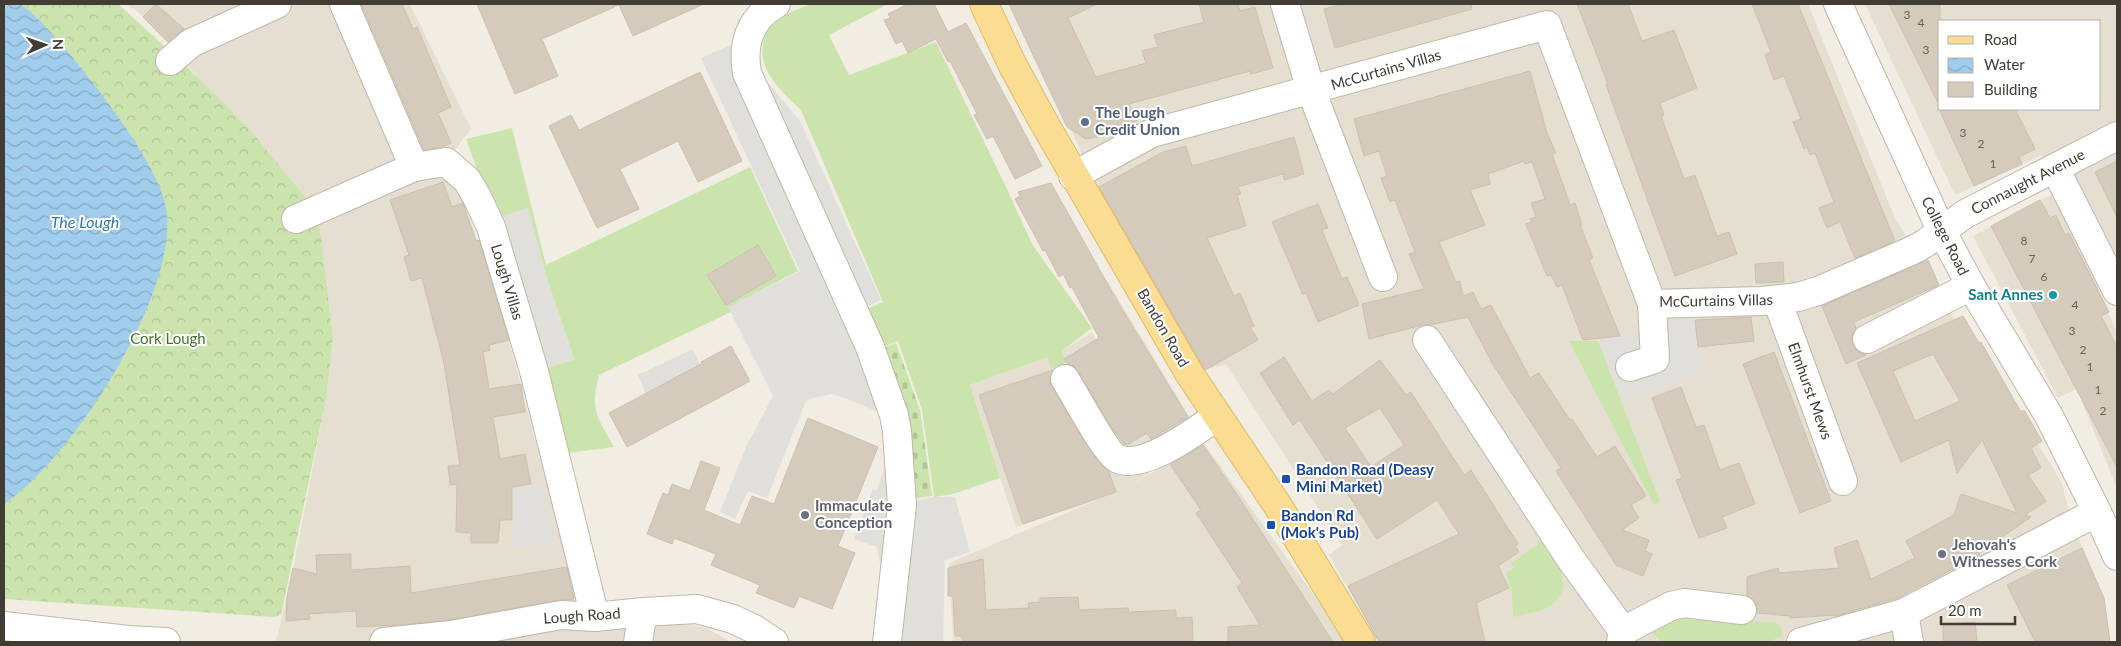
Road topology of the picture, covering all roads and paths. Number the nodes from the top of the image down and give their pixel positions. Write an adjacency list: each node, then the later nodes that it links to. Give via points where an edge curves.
1 (277, 4): 8 (street, via 191,43)
2 (344, 4): 11 (street)
3 (776, 4): 40 (street, via 768,8 750,31 744,56 747,73 870,347 897,432 902,505)
4 (984, 4): 13 (main road, Bandon Road, via 1012,64)
5 (1285, 4): 9 (street, McCurtains Villas)
6 (1838, 4): 15 (street, College Road)
7 (1543, 14): 9 (street, McCurtains Villas); 20 (street, McCurtains Villas)
8 (170, 61)
9 (1311, 90): 13 (street, McCurtains Villas, via 1152,133); 16 (street, McCurtains Villas)
10 (2117, 136): 12 (street, Connaught Avenue)
11 (414, 166): 14 (street, Lough Villas); 32 (street, Lough Villas, via 446,162 466,180 491,227 534,371)
12 (2055, 168): 15 (street, Connaught Avenue, via 1965,214); 18 (street)
13 (1073, 176): 25 (main road, Bandon Road)
14 (296, 219)
15 (1941, 230): 17 (street, College Road); 19 (street, McCurtains Villas, via 1918,248 1818,291)
16 (1383, 277)
17 (1971, 286): 21 (street); 27 (street, College Road, via 2048,416)
18 (2117, 291)
19 (1777, 300): 20 (street, McCurtains Villas); 26 (street, Elmhurst Mews)
20 (1652, 304): 23 (street, via 1655,359)
21 (1867, 339)
22 (1427, 340): 34 (street)
23 (1630, 367)
24 (1066, 379): 25 (street, via 1107,449 1118,459 1146,458)
25 (1217, 416): 41 (main road, Bandon Road, via 1278,506)
26 (1844, 481)
27 (2098, 512): 28 (street, College Road); 31 (street)
28 (2117, 555)
29 (1742, 610): 34 (street, via 1684,603 1671,606)
30 (642, 612): 32 (street, Lough Road); 38 (street); 39 (street, Lough Road, via 697,609 754,629)
31 (1904, 613): 42 (street); 43 (street)
32 (595, 617): 37 (street, Lough Road, via 561,615 452,635)
33 (4, 626): 35 (street)
34 (1622, 636)
35 (128, 641): 36 (street)
36 (166, 642)
37 (384, 642)
38 (638, 642)
39 (774, 642)
40 (887, 642)
41 (1360, 642)
42 (1801, 642)
43 (1909, 642)

